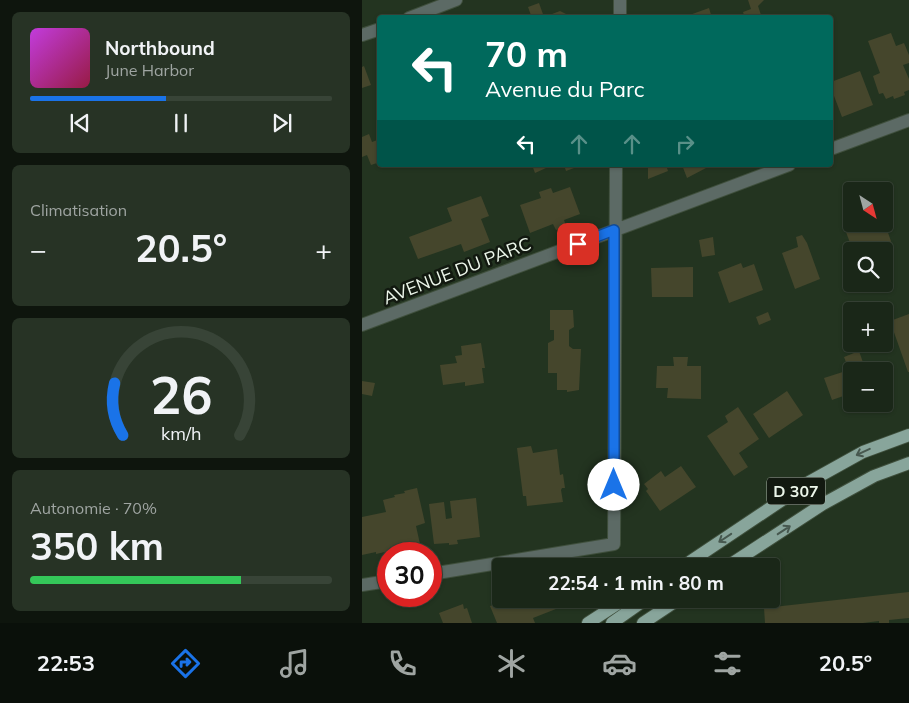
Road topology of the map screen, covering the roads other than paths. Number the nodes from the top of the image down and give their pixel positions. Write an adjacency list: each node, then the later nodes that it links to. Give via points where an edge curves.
1 (456, 0): 3 (street)
2 (620, 0): 4 (street)
3 (417, 15)
4 (620, 15)
5 (377, 30): 6 (street)
6 (362, 35)
7 (908, 120): 8 (street)
8 (833, 148)
9 (616, 167): 11 (street)
10 (784, 167): 11 (street, AVENUE DU PARC)
11 (614, 230): 12 (street, AVENUE DU PARC); 17 (street, via 614,544)
12 (362, 325)
13 (908, 434): 15 (main road, D 307, one-way to 15, via 863,452 809,482)
14 (908, 463): 16 (main road, D 307, one-way to 14, via 823,504 874,476)
15 (698, 558)
16 (740, 558)
17 (442, 572)
18 (377, 583): 19 (street)
19 (362, 585)
20 (611, 608): 23 (main road)
21 (633, 608): 24 (main road)
22 (666, 608): 25 (main road)
23 (588, 623)
24 (612, 623)
25 (643, 623)

